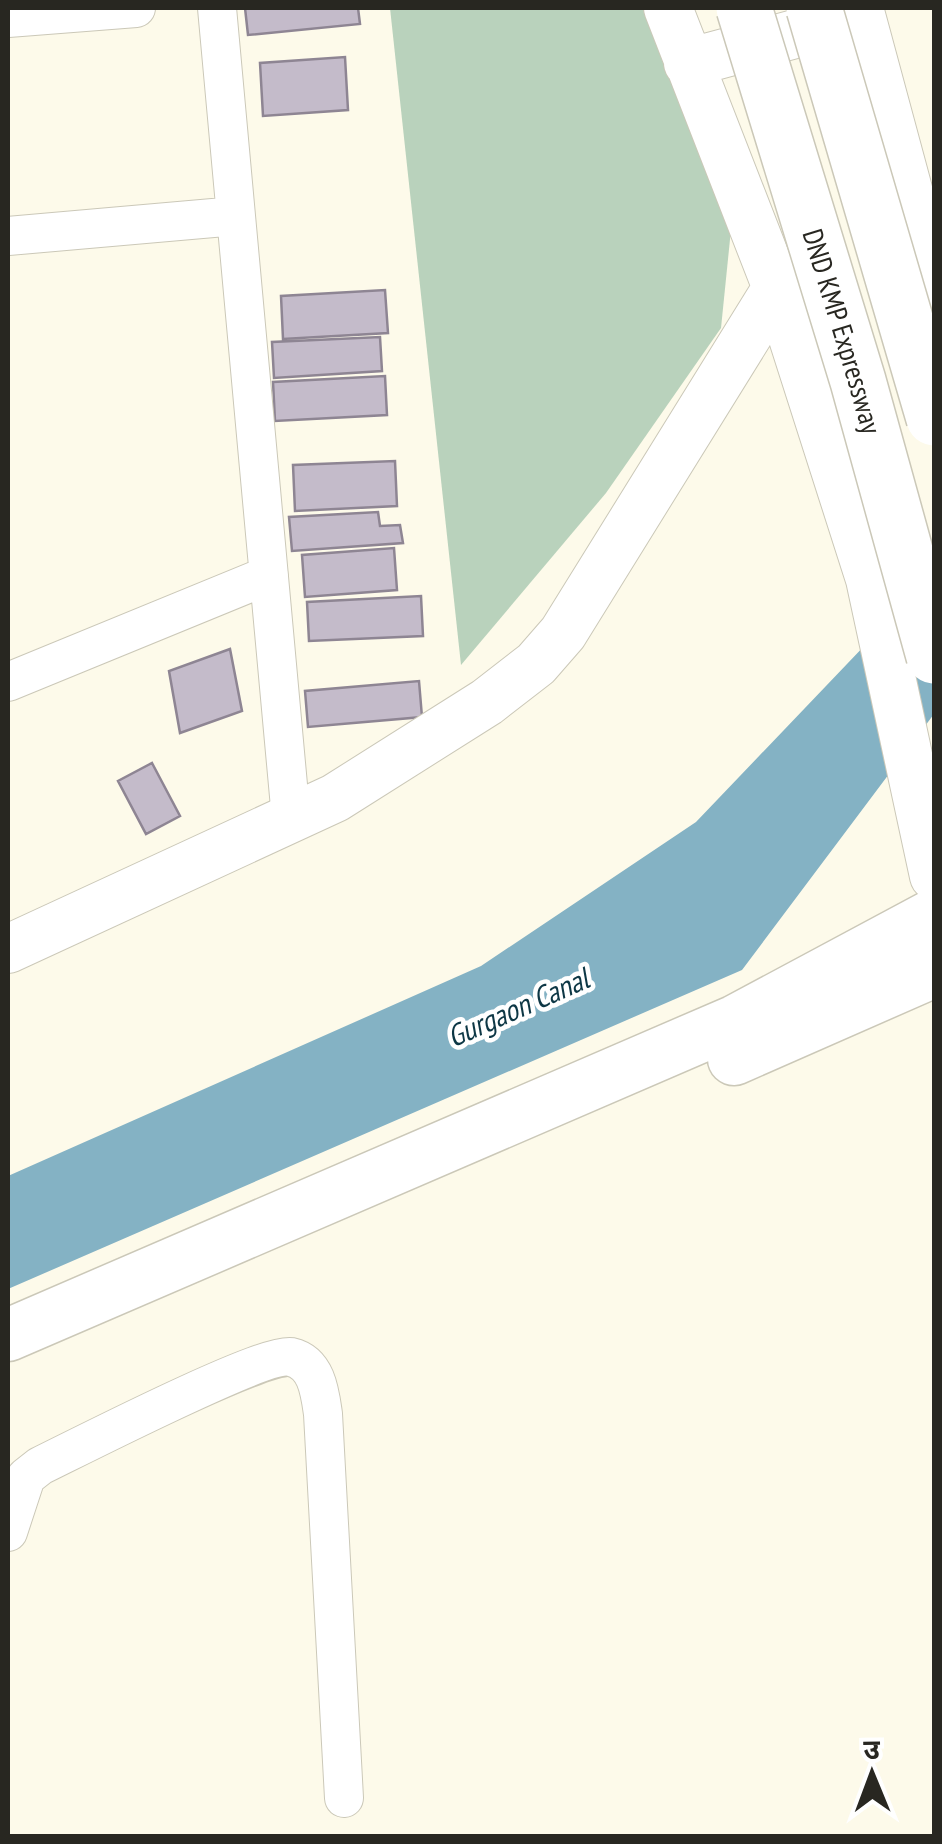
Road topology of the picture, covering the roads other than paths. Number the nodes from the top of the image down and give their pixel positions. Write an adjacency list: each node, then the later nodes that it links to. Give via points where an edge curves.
1 (136, 8): 6 (street)
2 (217, 8): 8 (street)
3 (668, 8): 7 (street)
4 (744, 8): 14 (highway, DND KMP Expressway, bridge)
5 (845, 10): 7 (street); 10 (street); 12 (highway, bridge)
6 (8, 18)
7 (688, 63): 11 (street)
8 (236, 216): 9 (street); 13 (street)
9 (8, 236)
10 (934, 286)
11 (777, 288): 16 (street, via 563,633 536,664 335,798); 17 (street, via 870,579)
12 (934, 418)
13 (269, 574): 15 (street); 16 (street)
14 (934, 656)
15 (8, 682)
16 (291, 818): 19 (street)
17 (934, 876)
18 (934, 916): 21 (main road, via 736,1021)
19 (8, 949)
20 (934, 971): 22 (main road)
21 (8, 1335)
22 (8, 1371)
23 (8, 1532): 24 (street, via 26,1477 40,1466 275,1358 308,1366 323,1414)
24 (344, 1798)

